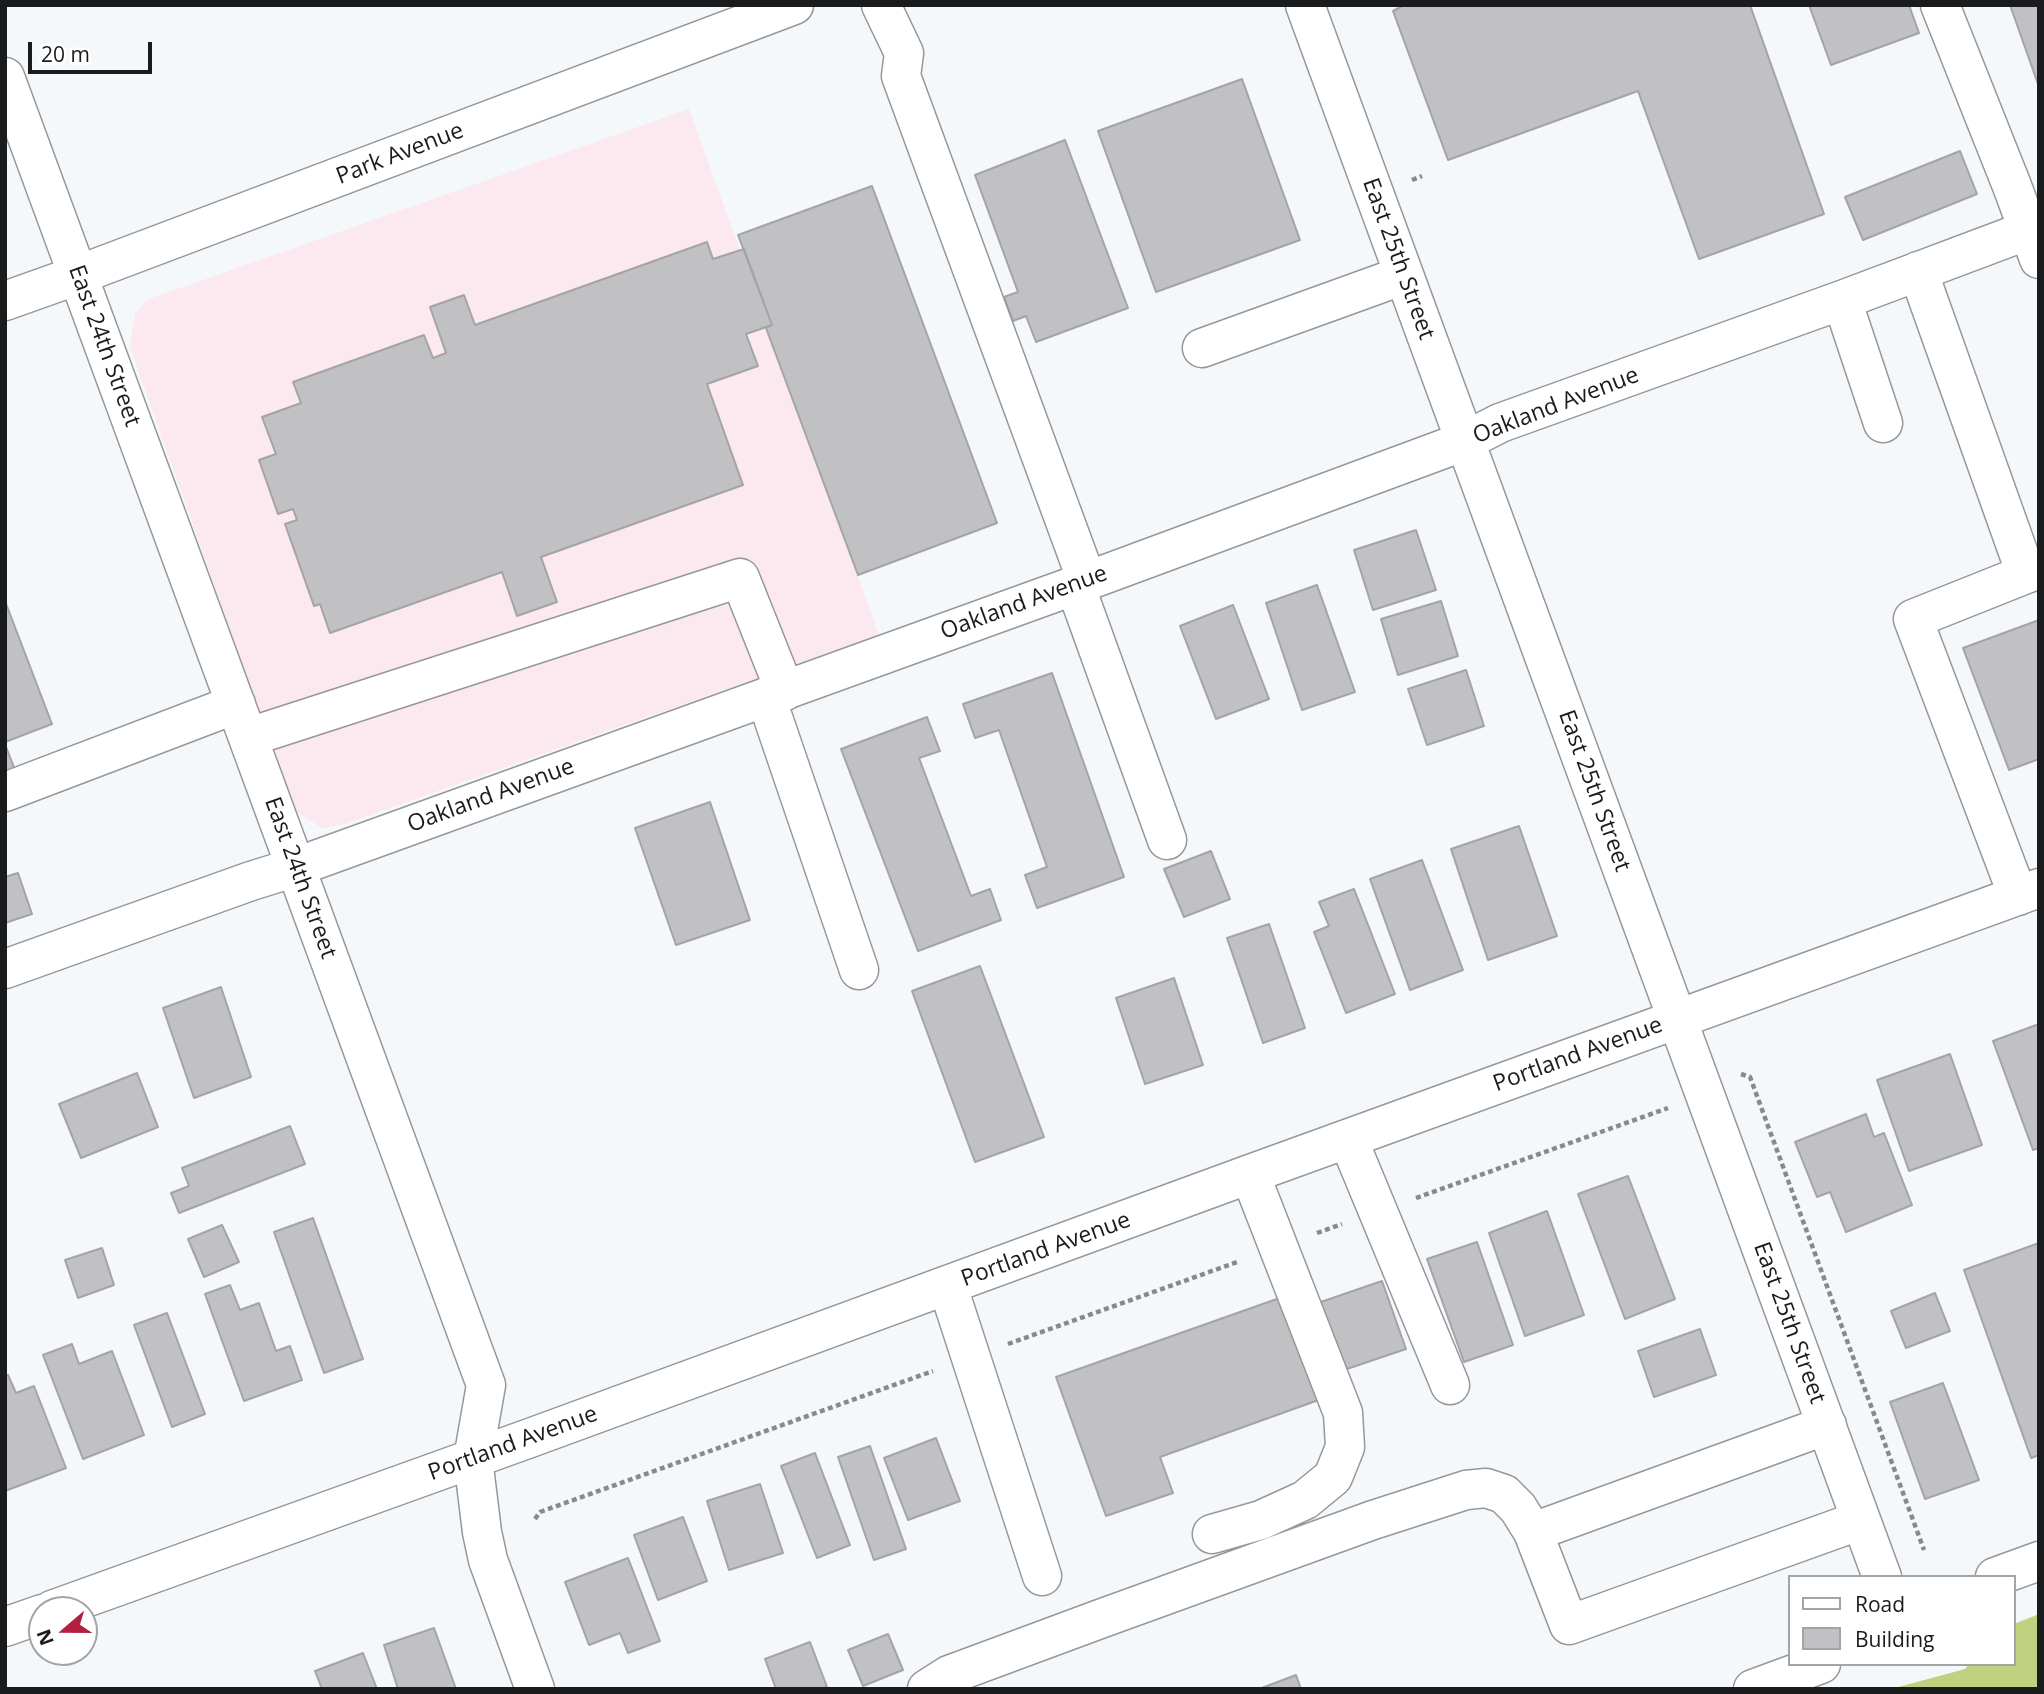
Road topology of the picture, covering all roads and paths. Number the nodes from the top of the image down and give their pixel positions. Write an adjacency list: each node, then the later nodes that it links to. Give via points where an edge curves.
1 (794, 5): 8 (street, Park Avenue)
2 (881, 5): 16 (street, via 904,53 901,76)
3 (1304, 5): 9 (street, East 25th Street)
4 (1940, 5): 6 (street)
5 (5, 77): 8 (street, East 24th Street)
6 (2035, 238): 7 (street, Oakland Avenue)
7 (1918, 271): 10 (street, Oakland Avenue); 15 (street)
8 (78, 275): 11 (street, Park Avenue); 18 (street, East 24th Street)
9 (1404, 275): 12 (street); 14 (street, East 25th Street)
10 (1842, 300): 13 (street); 14 (street, Oakland Avenue, via 1500,423)
11 (5, 301)
12 (1202, 348)
13 (1883, 423)
14 (1465, 442): 16 (street, Oakland Avenue); 25 (street, East 25th Street)
15 (2032, 572): 22 (street, via 1913,619)
16 (1081, 583): 17 (street, Oakland Avenue); 20 (street)
17 (776, 694): 18 (street, via 740,578); 21 (street, Oakland Avenue); 24 (street)
18 (242, 721): 19 (street); 21 (street, East 24th Street)
19 (5, 792)
20 (1167, 840)
21 (296, 867): 23 (street, Oakland Avenue); 36 (street, East 24th Street, via 486,1385)
22 (2028, 892): 25 (street, Portland Avenue)
23 (5, 969)
24 (859, 970)
25 (1678, 1019): 28 (street, Portland Avenue); 35 (street, East 25th Street)
26 (1737, 1073): 41 (path, via 1749,1077)
27 (1672, 1106): 30 (path)
28 (1348, 1139): 29 (street, Portland Avenue); 30 (street)
29 (1250, 1174): 31 (street); 32 (street, Portland Avenue)
30 (1378, 1212): 31 (path); 34 (street)
31 (1278, 1247): 33 (path); 40 (street, via 1343,1413 1345,1447 1333,1477 1305,1500 1261,1520)
32 (947, 1286): 33 (street); 36 (street, Portland Avenue)
33 (970, 1357): 37 (path, via 540,1512); 45 (street)
34 (1450, 1385)
35 (1827, 1424): 38 (street, East 25th Street); 39 (street)
36 (473, 1459): 46 (street, Portland Avenue); 50 (street, East 24th Street, via 488,1560)
37 (535, 1519)
38 (1861, 1520): 39 (street, via 1569,1625); 43 (street, East 25th Street)
39 (1533, 1532): 51 (street, via 1504,1494 1486,1488 1466,1490 1100,1619 950,1675)
40 (1212, 1534)
41 (1924, 1550)
42 (2039, 1561): 44 (street)
43 (1881, 1575)
44 (2001, 1575)
45 (1042, 1576)
46 (91, 1596)
47 (28, 1619): 48 (street)
48 (5, 1627)
49 (1816, 1666): 52 (street)
50 (535, 1689)
51 (927, 1689)
52 (1753, 1689)

